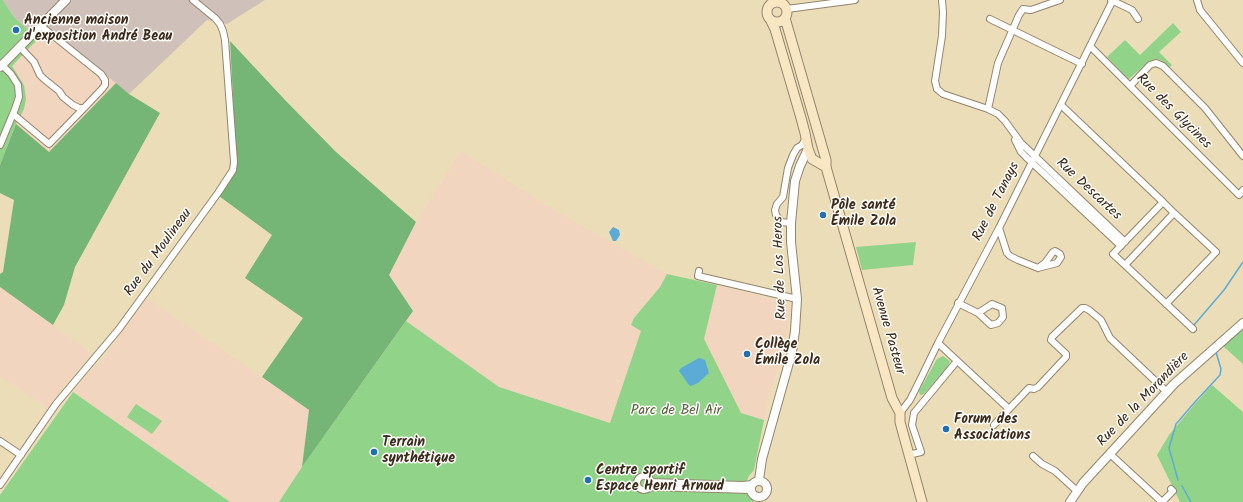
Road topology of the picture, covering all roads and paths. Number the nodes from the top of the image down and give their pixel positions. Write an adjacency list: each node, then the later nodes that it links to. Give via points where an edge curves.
1 (66, 0): 15 (street)
2 (193, 0): 10 (street, Rue du Moulineau)
3 (200, 0): 10 (street, Rue du Moulineau)
4 (855, 0): 11 (street)
5 (942, 0): 25 (street, via 942,36 935,81 937,89 943,94)
6 (1060, 0): 16 (street, via 1031,10 1023,9)
7 (1112, 0): 12 (street, via 1132,10); 17 (street, Rue de Tanays)
8 (1197, 0): 19 (street, via 1200,10)
9 (774, 1): 11 (main road, via 784,4); 14 (main road, via 767,9 767,16)
10 (203, 7): 62 (street, Rue du Moulineau, via 220,24 225,40 234,162 232,170 119,329 56,404)
11 (786, 14): 14 (main road, via 779,22); 29 (main road, Avenue Pasteur)
12 (1138, 18)
13 (990, 19): 16 (street)
14 (771, 21): 28 (main road)
15 (41, 26): 18 (street); 24 (street, via 101,74 105,84)
16 (1012, 30): 20 (street); 25 (street, via 998,63)
17 (1090, 46): 20 (street, Rue de Tanays); 22 (street, Rue des Glycines)
18 (20, 47): 21 (street); 24 (street, via 34,62 44,79 73,105)
19 (1243, 63)
20 (1082, 64): 23 (street, Rue de Tanays)
21 (1, 66): 26 (street, via 11,74 18,85 18,97)
22 (1130, 86): 33 (street, via 1150,65 1156,63 1163,66 1205,108); 38 (street, Rue des Glycines)
23 (1061, 105): 32 (street, Rue de Tanays); 39 (street)
24 (84, 108): 26 (street, via 49,144)
25 (988, 109): 27 (street, via 998,114)
26 (13, 114): 30 (street)
27 (1010, 128): 32 (street, Rue Descartes); 35 (street, Rue Descartes, via 1021,152)
28 (806, 138): 29 (street, via 808,134 814,134); 31 (main road); 41 (street, via 793,155 783,197 775,210 778,219)
29 (820, 141): 37 (main road, Avenue Pasteur)
30 (0, 145)
31 (808, 149): 34 (main road); 36 (street, Rue de Los Heros)
32 (1035, 156): 35 (street, Rue de Tanays); 43 (street, Rue Descartes)
33 (1243, 156)
34 (815, 161): 36 (street); 37 (main road)
35 (1031, 162): 42 (street, Rue de Tanays); 43 (street, Rue Descartes)
36 (800, 166): 41 (street, Rue de Los Heros)
37 (826, 167): 57 (main road, Avenue Pasteur, via 892,398)
38 (1241, 192)
39 (1163, 202): 40 (street); 43 (street)
40 (1174, 213): 44 (street); 49 (street, via 1216,252)
41 (791, 223): 47 (street, Rue de Los Heros)
42 (999, 228): 45 (street, via 1007,253); 48 (street, Rue de Tanays)
43 (1123, 244): 44 (street, via 1113,254)
44 (1125, 265): 49 (street)
45 (1038, 268)
46 (699, 270): 47 (street, via 698,276)
47 (797, 299): 66 (street, Rue de Los Heros, via 792,352)
48 (958, 303): 50 (street); 53 (street, Rue de Tanays)
49 (1166, 304): 52 (street)
50 (978, 313)
51 (1243, 323): 55 (street, Rue de la Morandière)
52 (1192, 329)
53 (938, 343): 54 (street); 57 (street, Rue de Tanays, via 913,394)
54 (957, 361): 56 (street); 61 (street, via 914,412 912,425 921,452)
55 (1167, 392): 56 (street, via 1110,338 1101,320 1089,310 1082,308 1051,340 1066,357 1038,387 1029,388); 60 (street, Rue de la Morandière)
56 (1009, 408): 58 (street)
57 (900, 413): 61 (main road, Avenue Pasteur)
58 (994, 425)
59 (0, 441): 62 (street)
60 (1110, 454): 68 (street, Rue de la Morandière); 72 (street)
61 (908, 455): 70 (main road, Avenue Pasteur)
62 (21, 456): 64 (street, Rue du Moulineau)
63 (1033, 456): 68 (street)
64 (0, 485)
65 (651, 485): 66 (street)
66 (754, 485): 69 (street, via 753,494); 69 (street, via 762,481 766,485)
67 (1171, 489): 72 (street)
68 (1077, 491): 71 (street, Rue de la Morandière)
69 (765, 498)
70 (922, 502)
71 (1070, 502)
72 (1162, 502)

